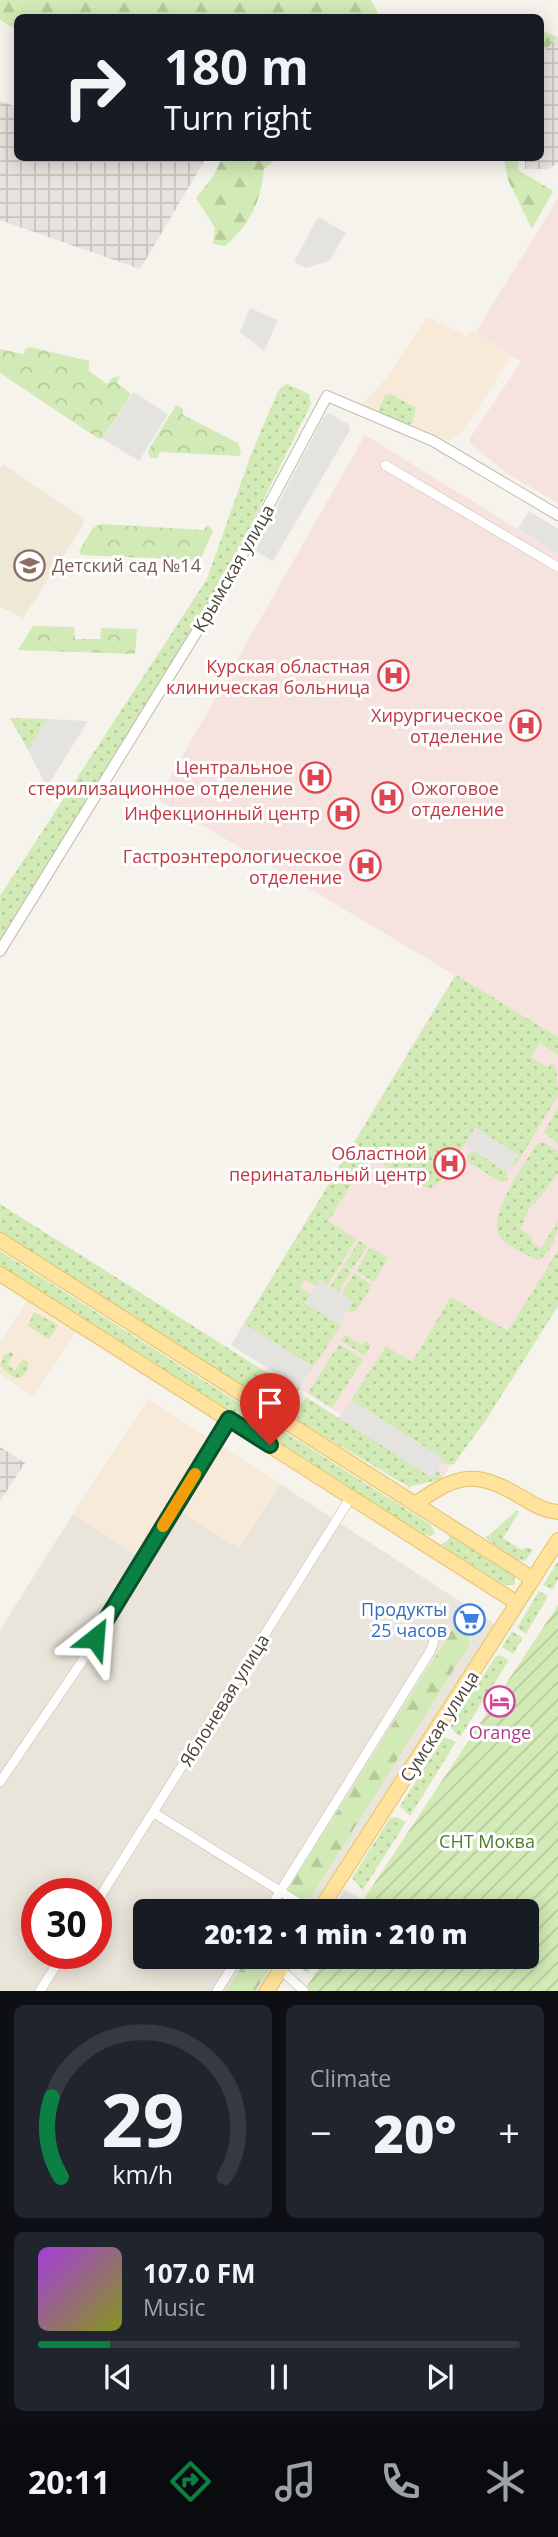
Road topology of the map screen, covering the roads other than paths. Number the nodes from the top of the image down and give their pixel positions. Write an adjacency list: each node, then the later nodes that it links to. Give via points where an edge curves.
1 (385, 465): 3 (street)
2 (558, 515): 4 (street, Крымская улица, via 433,441 327,396 231,576)
3 (558, 567)
4 (0, 951)
5 (0, 1240): 9 (main road)
6 (0, 1273): 7 (main road)
7 (229, 1419): 8 (main road); 17 (street, via 85,1657)
8 (351, 1497): 13 (main road); 18 (street, Яблоневая улица)
9 (415, 1504): 10 (main road, via 444,1483 472,1476 496,1482); 11 (main road)
10 (551, 1511)
11 (434, 1516): 13 (main road, via 441,1528 439,1538 429,1544); 14 (main road)
12 (558, 1540): 14 (main road, Сумская улица)
13 (421, 1542): 15 (main road)
14 (533, 1579): 15 (main road, Сумская улица)
15 (517, 1603): 23 (main road, Сумская улица)
16 (437, 1630): 20 (street, via 431,1650)
17 (0, 1782)
18 (154, 1813): 19 (street, Яблоневая улица); 20 (street)
19 (112, 1878)
20 (280, 1891): 21 (street); 22 (street)
21 (275, 1899)
22 (293, 1899)
23 (327, 1899)
24 (54, 1969): 27 (street)
25 (231, 1969): 28 (street)
26 (281, 1970): 29 (main road); 30 (street)
27 (40, 1991)
28 (217, 1991)
29 (267, 1991)
30 (304, 1991)

